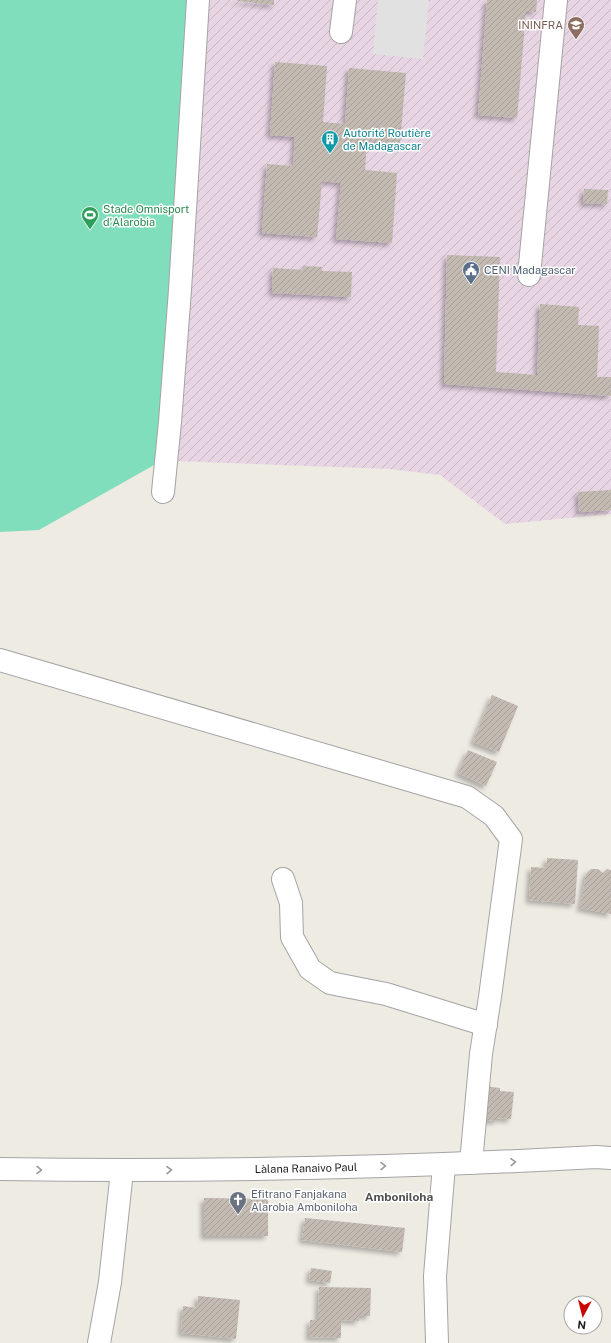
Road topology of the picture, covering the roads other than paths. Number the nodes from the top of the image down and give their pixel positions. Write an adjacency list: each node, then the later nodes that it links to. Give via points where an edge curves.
1 (198, 0): 6 (street, via 180,290)
2 (345, 0): 4 (street)
3 (556, 0): 5 (street)
4 (341, 32)
5 (529, 275)
6 (163, 492)
7 (0, 660): 9 (street, via 467,797 494,816 511,839)
8 (283, 879): 9 (street, via 291,903 292,937 310,969 330,983 386,994)
9 (486, 1025): 11 (street)
10 (611, 1158): 11 (street, Làlana Ranaivo Paul, one-way to 10)
11 (471, 1163): 12 (street, Làlana Ranaivo Paul)
12 (444, 1164): 14 (street, Làlana Ranaivo Paul, one-way to 12); 16 (street, via 435,1276)
13 (0, 1169): 14 (street, Làlana Ranaivo Paul, one-way to 14)
14 (122, 1171): 15 (street, via 110,1282)
15 (100, 1343)
16 (437, 1343)

